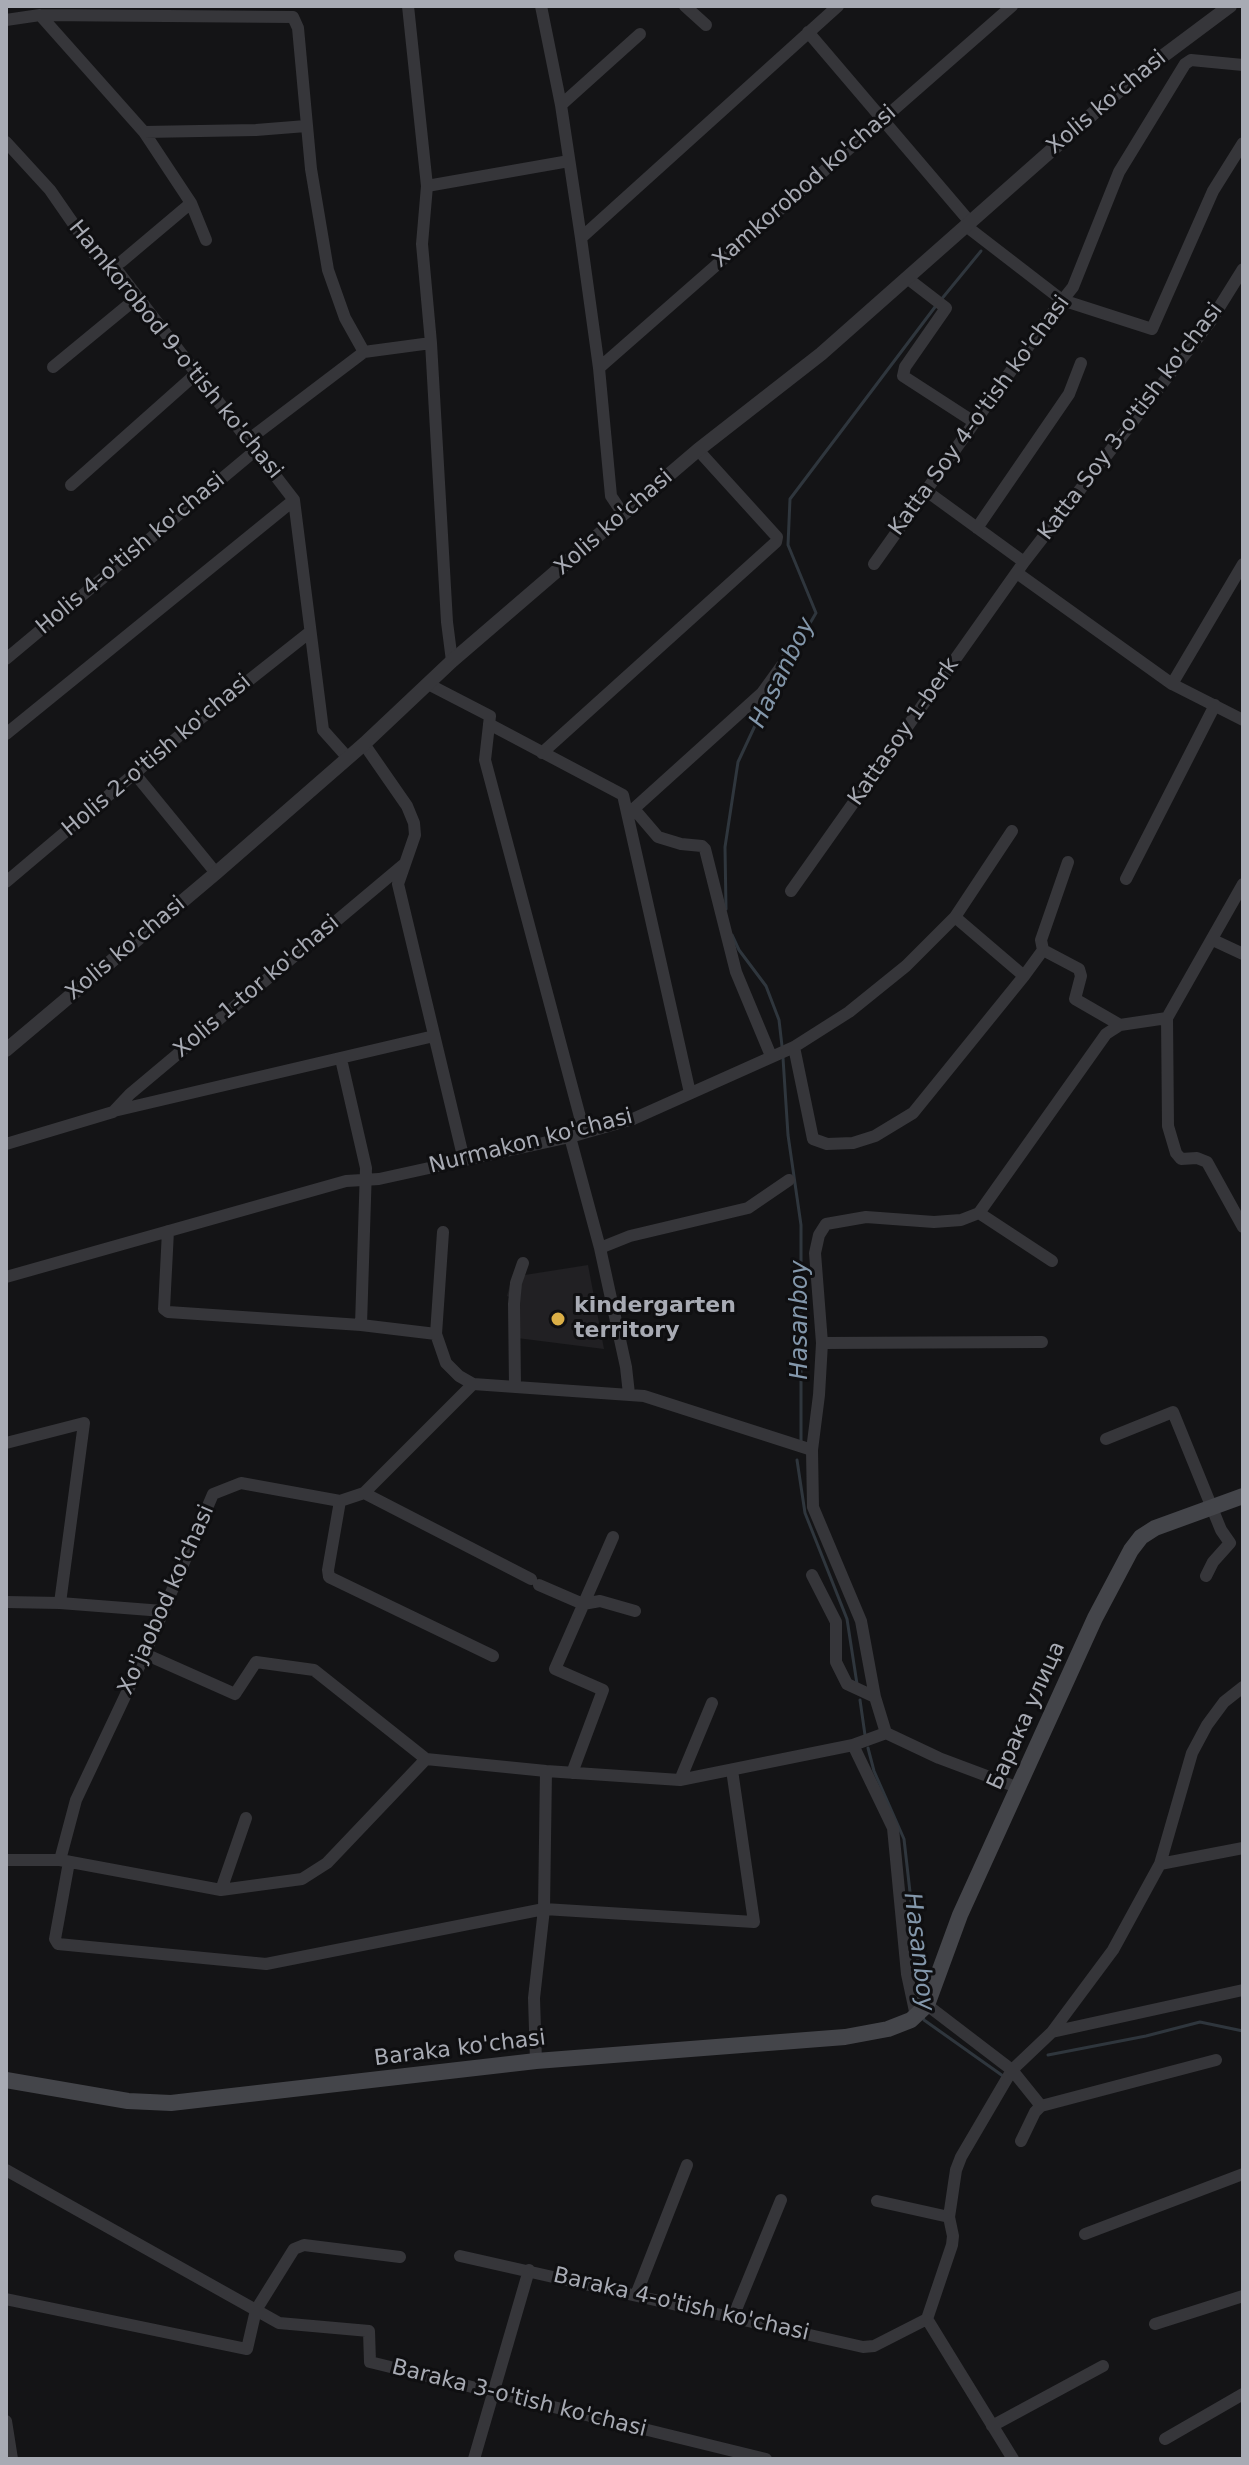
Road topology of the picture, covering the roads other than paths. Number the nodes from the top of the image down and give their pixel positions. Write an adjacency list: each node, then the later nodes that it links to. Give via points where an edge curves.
1 (408, 6): 22 (street)
2 (541, 6): 15 (street)
3 (685, 6): 11 (street)
4 (838, 6): 12 (street)
5 (1012, 6): 16 (street, Xamkorobod ko'chasi)
6 (1230, 6): 24 (street, Xolis ko'chasi, via 1131,80)
7 (179, 11): 8 (street); 9 (street)
8 (293, 12): 17 (street)
9 (40, 15): 10 (street); 18 (street)
10 (6, 20)
11 (706, 25)
12 (808, 32): 16 (street); 25 (street)
13 (640, 34): 15 (street)
14 (1243, 65): 31 (street, Katta Soy 4-o'tish ko'chasi, via 1191,60 1185,64 1119,172 1073,287)
15 (561, 105): 21 (street)
16 (884, 118): 24 (street); 36 (street, Xamkorobod ko'chasi)
17 (306, 126): 18 (street); 33 (street, via 328,270)
18 (144, 132): 23 (street)
19 (6, 142): 27 (street, Hamkorobod 9-o'tish ko'chasi, via 50,190 95,255)
20 (1242, 144): 31 (street, via 1213,191 1152,329)
21 (569, 161): 22 (street); 25 (street)
22 (427, 186): 32 (street, via 422,244)
23 (191, 203): 26 (street); 27 (street)
24 (968, 224): 29 (street, Xolis ko'chasi); 31 (street)
25 (581, 238): 36 (street)
26 (206, 240)
27 (113, 265): 30 (street, Hamkorobod 9-o'tish ko'chasi)
28 (1243, 269): 48 (street, Katta Soy 3-o'tish ko'chasi, via 1210,322)
29 (907, 278): 38 (street, via 941,303 903,376); 40 (street, Xolis ko'chasi, via 821,354)
30 (138, 297): 35 (street); 37 (street, Hamkorobod 9-o'tish ko'chasi)
31 (1062, 300): 38 (street, Katta Soy 4-o'tish ko'chasi)
32 (431, 343): 33 (street); 52 (street)
33 (364, 352): 39 (street, Holis 4-o'tish ko'chasi)
34 (1081, 363): 45 (street, via 1069,394)
35 (53, 367)
36 (599, 368): 44 (street, via 611,496)
37 (197, 373): 39 (street, Hamkorobod 9-o'tish ko'chasi); 41 (street)
38 (974, 422): 42 (street, Katta Soy 4-o'tish ko'chasi)
39 (252, 445): 43 (street, Hamkorobod 9-o'tish ko'chasi); 51 (street, Holis 4-o'tish ko'chasi)
40 (698, 450): 44 (street, Xolis ko'chasi); 60 (street, via 776,542)
41 (71, 485)
42 (925, 490): 45 (street); 46 (street, Katta Soy 4-o'tish ko'chasi)
43 (294, 500): 49 (street, Hamkorobod 9-o'tish ko'chasi); 58 (street)
44 (623, 514): 52 (street, Xolis ko'chasi)
45 (977, 528): 48 (street)
46 (874, 564)
47 (1243, 564): 53 (street)
48 (1020, 568): 53 (street); 71 (street, Kattasoy 1-berk)
49 (310, 632): 61 (street, Hamkorobod 9-o'tish ko'chasi, via 323,730); 62 (street, Holis 2-o'tish ko'chasi)
50 (788, 657): 63 (street, via 755,700)
51 (6, 659)
52 (452, 661): 54 (street, Xolis ko'chasi)
53 (1172, 684): 55 (street)
54 (430, 685): 57 (street, via 490,714); 59 (street, Xolis ko'chasi)
55 (1215, 705): 56 (street); 68 (street)
56 (1243, 720)
57 (489, 724): 60 (street); 86 (street, via 485,760)
58 (6, 734)
59 (364, 744): 61 (street, Xolis ko'chasi); 66 (street, via 414,823 415,835)
60 (542, 753): 63 (street, via 623,795)
61 (348, 758): 67 (street, Xolis ko'chasi)
62 (135, 774): 67 (street); 69 (street, Holis 2-o'tish ko'chasi)
63 (630, 811): 82 (street, via 658,837 705,849 736,972); 84 (street)
64 (1012, 831): 72 (street, Nurmakon ko'chasi)
65 (1068, 862): 74 (street, via 1041,940)
66 (403, 865): 79 (street, via 398,884); 85 (street, Xolis 1-tor ko'chasi)
67 (216, 873): 81 (street, Xolis ko'chasi)
68 (1126, 879)
69 (6, 882)
70 (1243, 884): 73 (street)
71 (791, 891)
72 (955, 917): 76 (street); 80 (street, Nurmakon ko'chasi, via 906,966)
73 (1213, 940): 75 (street); 77 (street)
74 (1043, 950): 76 (street); 78 (street, via 1079,969 1078,1003)
75 (1243, 954)
76 (1024, 976): 80 (street, via 913,1113 853,1143 813,1139)
77 (1167, 1018): 78 (street); 93 (street, via 1168,1126 1176,1153 1181,1159 1207,1162)
78 (1120, 1025): 92 (street, via 1106,1034)
79 (434, 1036): 83 (street, Xolis 1-tor ko'chasi); 89 (street)
80 (794, 1047): 82 (street, Nurmakon ko'chasi)
81 (6, 1050)
82 (771, 1056): 84 (street, Nurmakon ko'chasi)
83 (341, 1059): 85 (street, Xolis 1-tor ko'chasi); 90 (street)
84 (690, 1093): 86 (street, Nurmakon ko'chasi, via 633,1119)
85 (113, 1112): 88 (street, Xolis 1-tor ko'chasi)
86 (584, 1132): 87 (street, Nurmakon ko'chasi)
87 (570, 1137): 89 (street, Nurmakon ko'chasi); 96 (street)
88 (6, 1144)
89 (464, 1160): 90 (street, Nurmakon ko'chasi)
90 (366, 1178): 94 (street, Nurmakon ko'chasi); 100 (street)
91 (789, 1180): 96 (street, via 748,1208)
92 (979, 1213): 97 (street); 103 (street, via 934,1222 866,1217 826,1224 815,1253)
93 (1243, 1227)
94 (168, 1231): 99 (street, Nurmakon ko'chasi); 100 (street, via 168,1312)
95 (443, 1232): 101 (street)
96 (600, 1248): 106 (street)
97 (1052, 1261)
98 (523, 1263): 105 (street, via 514,1304)
99 (6, 1277)
100 (361, 1325): 101 (street)
101 (436, 1334): 104 (street, via 446,1363)
102 (1042, 1342): 103 (street)
103 (822, 1343): 109 (street)
104 (473, 1384): 105 (street); 110 (street, Xo'jaobod ko'chasi)
105 (515, 1386): 106 (street)
106 (629, 1394): 109 (street)
107 (1106, 1439): 113 (street, via 1173,1412)
108 (6, 1443): 118 (street, via 84,1423)
109 (812, 1450): 125 (street, via 815,1516 861,1621)
110 (364, 1493): 112 (street, Xo'jaobod ko'chasi); 119 (street)
111 (1243, 1496): 113 (main road, Барака улица)
112 (340, 1501): 120 (street, Xo'jaobod ko'chasi, via 241,1483 213,1494); 123 (street, via 329,1577)
113 (1213, 1508): 116 (street, via 1230,1543); 134 (main road, Барака улица, via 1155,1528 1131,1550)
114 (613, 1537): 119 (street)
115 (812, 1575): 125 (street, via 836,1622 836,1662 847,1684)
116 (1206, 1576)
117 (6, 1602): 118 (street)
118 (60, 1603): 120 (street)
119 (583, 1604): 121 (street, via 600,1601); 132 (street, via 555,1669 603,1690)
120 (163, 1611): 122 (street, Xo'jaobod ko'chasi)
121 (635, 1611)
122 (145, 1654): 129 (street, via 235,1694 256,1662 314,1670); 138 (street, Xo'jaobod ko'chasi, via 76,1800)
123 (493, 1656)
124 (1243, 1687): 139 (street, via 1224,1702 1192,1753)
125 (875, 1697): 127 (street)
126 (712, 1703): 133 (street)
127 (886, 1733): 128 (street); 134 (street)
128 (853, 1745): 130 (street); 143 (street, via 893,1828 907,1974)
129 (426, 1759): 131 (street); 140 (street, via 327,1863 302,1879)
130 (732, 1770): 133 (street); 141 (street, via 754,1922)
131 (546, 1771): 132 (street); 141 (street)
132 (572, 1773): 133 (street)
133 (680, 1780)
134 (1019, 1788): 143 (main road, Барака улица)
135 (246, 1818): 140 (street)
136 (1243, 1848): 139 (street)
137 (6, 1860): 138 (street)
138 (65, 1861): 140 (street); 141 (street, Xo'jaobod ko'chasi, via 55,1939 63,1946 266,1964)
139 (1160, 1864): 144 (street, via 1113,1950)
140 (221, 1890)
141 (544, 1909): 146 (street, via 534,1998)
142 (1243, 1990): 144 (street)
143 (923, 2009): 146 (main road, Baraka ko'chasi, via 900,2025 845,2037); 147 (street)
144 (1052, 2032): 147 (street)
145 (1216, 2060): 149 (street)
146 (536, 2061): 148 (main road, Baraka ko'chasi, via 171,2103)
147 (1012, 2070): 149 (street); 156 (street, via 961,2157)
148 (6, 2080)
149 (1041, 2106): 150 (street)
150 (1021, 2141)
151 (687, 2165): 161 (street)
152 (6, 2170): 164 (street)
153 (1243, 2174): 157 (street)
154 (781, 2200): 165 (street)
155 (877, 2201): 156 (street)
156 (949, 2217): 166 (street, via 952,2245)
157 (1085, 2234)
158 (460, 2256): 160 (street)
159 (400, 2257): 164 (street, via 300,2246)
160 (529, 2270): 161 (street, Baraka 4-o'tish ko'chasi); 169 (street, Baraka 4-o'tish ko'chasi)
161 (636, 2295): 165 (street, Baraka 4-o'tish ko'chasi)
162 (1243, 2296): 167 (street)
163 (6, 2299): 164 (street, via 247,2349)
164 (256, 2310): 169 (street, Baraka 3-o'tish ko'chasi, via 279,2323 369,2331 370,2362)
165 (733, 2317): 166 (street, Baraka 4-o'tish ko'chasi, via 863,2347)
166 (927, 2319): 172 (street)
167 (1155, 2324)
168 (1103, 2366): 172 (street)
169 (493, 2393): 175 (street, Baraka 4-o'tish ko'chasi); 176 (street, Baraka 3-o'tish ko'chasi)
170 (1243, 2394): 173 (street)
171 (6, 2421): 174 (street)
172 (992, 2426): 177 (street)
173 (1165, 2439)
174 (12, 2459)
175 (474, 2459)
176 (766, 2459)
177 (1013, 2459)

